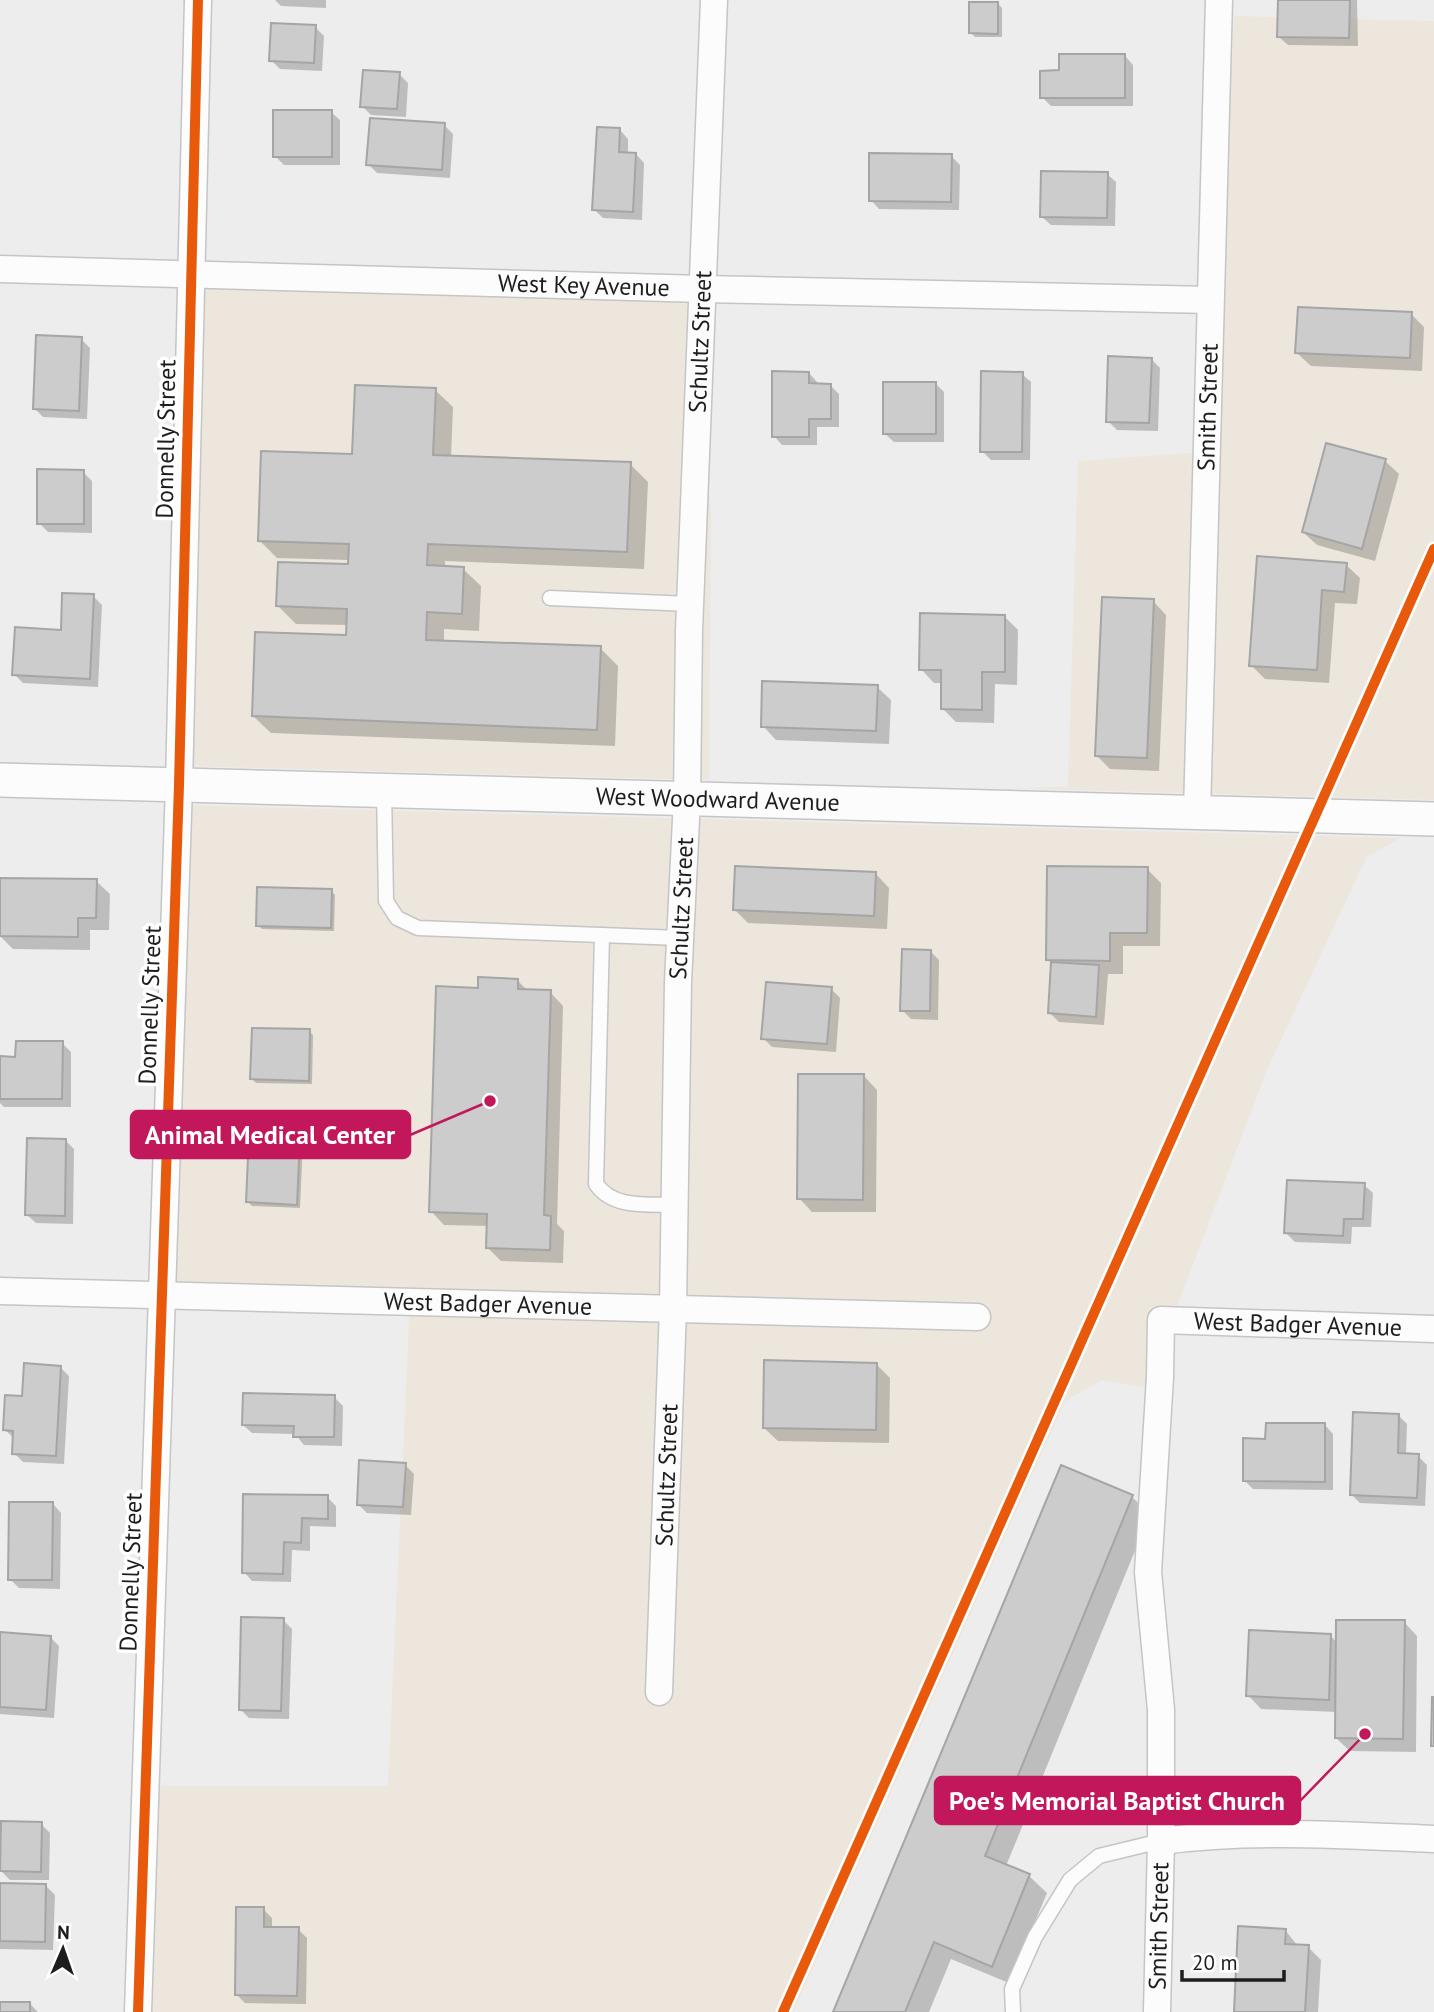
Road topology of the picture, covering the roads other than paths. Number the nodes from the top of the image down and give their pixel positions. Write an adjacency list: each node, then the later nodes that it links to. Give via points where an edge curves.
1 (198, 0): 5 (street, Donnelly Street)
2 (714, 0): 6 (street, Schultz Street)
3 (1219, 0): 7 (street, Smith Street)
4 (0, 269): 5 (street, West Key Avenue)
5 (191, 274): 6 (street, West Key Avenue); 11 (street, Donnelly Street)
6 (703, 289): 7 (street, West Key Avenue); 9 (street, Schultz Street)
7 (1210, 300): 14 (street, Smith Street)
8 (550, 598): 9 (lane)
9 (690, 604): 13 (street, Schultz Street)
10 (0, 780): 11 (street, West Woodward Avenue)
11 (179, 785): 12 (street, West Woodward Avenue); 20 (street, Donnelly Street)
12 (384, 791): 13 (street, West Woodward Avenue); 16 (lane, via 386,901 397,918 418,928)
13 (687, 799): 14 (street, West Woodward Avenue); 17 (street, Schultz Street)
14 (1197, 813): 15 (street, West Woodward Avenue)
15 (1434, 819)
16 (602, 935): 17 (lane); 18 (lane, via 596,1184 614,1200)
17 (680, 937): 18 (street, Schultz Street)
18 (675, 1205): 21 (street, Schultz Street)
19 (0, 1291): 20 (street, West Badger Avenue)
20 (161, 1297): 21 (street, West Badger Avenue); 28 (street, Donnelly Street)
21 (673, 1308): 22 (street, West Badger Avenue); 25 (street, Schultz Street)
22 (977, 1317)
23 (1161, 1320): 24 (street, West Badger Avenue); 27 (street, Smith Street, via 1148,1572 1161,1710)
24 (1434, 1329)
25 (659, 1692)
26 (1434, 1839): 27 (street, via 1203,1835)
27 (1161, 1841): 29 (lane, via 1100,1856 1070,1880 1035,1937 1012,1989); 30 (street, Smith Street)
28 (138, 2012)
29 (1013, 2012)
30 (1157, 2012)

